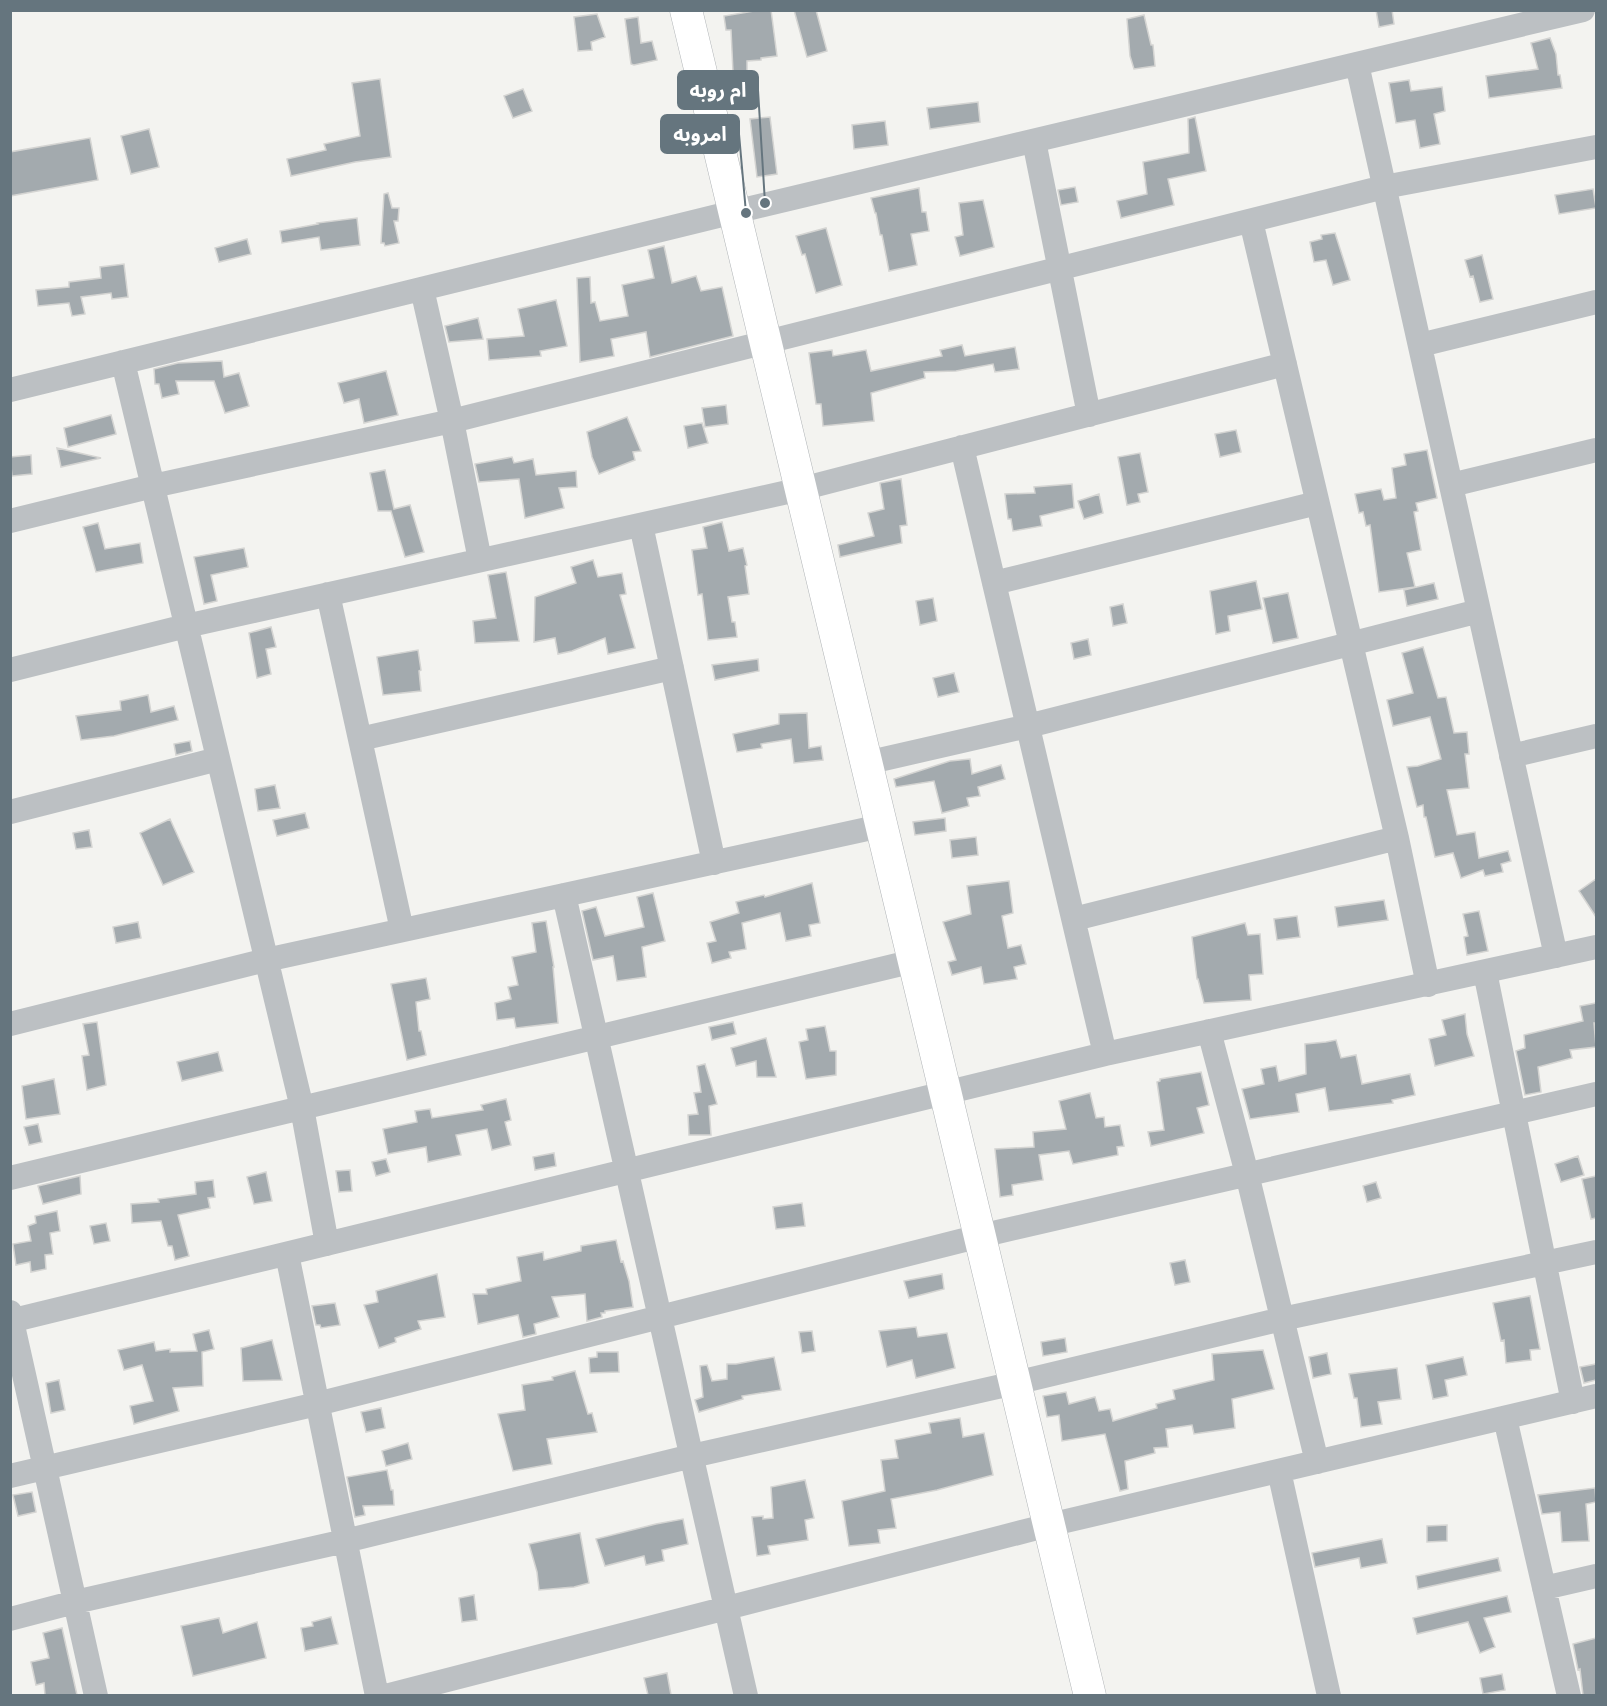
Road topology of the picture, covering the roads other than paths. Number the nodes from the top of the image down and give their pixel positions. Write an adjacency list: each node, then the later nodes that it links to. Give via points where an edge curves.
1 (686, 10): 7 (main road)
2 (1583, 10): 3 (street)
3 (1357, 64): 4 (street); 6 (street)
4 (1034, 141): 7 (street); 9 (street)
5 (1596, 147): 6 (street)
6 (1384, 187): 8 (street); 13 (street)
7 (734, 212): 10 (street); 12 (main road)
8 (1251, 220): 9 (street); 15 (street)
9 (1059, 268): 12 (street); 17 (street)
10 (422, 289): 14 (street); 18 (street)
11 (1596, 302): 13 (street)
12 (765, 341): 18 (street); 23 (main road)
13 (1420, 345): 21 (street)
14 (123, 362): 16 (street); 22 (street)
15 (1285, 364): 17 (street); 24 (street)
16 (10, 390)
17 (1089, 414): 19 (street)
18 (452, 421): 22 (street); 27 (street)
19 (962, 447): 23 (street); 28 (street)
20 (1596, 450): 21 (street)
21 (1451, 485): 30 (street)
22 (153, 486): 25 (street); 31 (street)
23 (801, 489): 26 (street); 40 (main road)
24 (1317, 503): 28 (street); 32 (street)
25 (10, 521)
26 (641, 525): 27 (street); 33 (street)
27 (480, 560): 29 (street)
28 (994, 583): 35 (street)
29 (328, 594): 31 (street); 37 (street)
30 (1479, 611): 32 (street); 38 (street)
31 (186, 626): 34 (street); 39 (street)
32 (1350, 643): 35 (street); 43 (street)
33 (672, 669): 37 (street); 44 (street)
34 (10, 670)
35 (1028, 726): 40 (street); 46 (street)
36 (1596, 736): 38 (street)
37 (360, 739): 47 (street)
38 (1511, 756): 49 (street)
39 (218, 759): 41 (street); 50 (street)
40 (866, 763): 42 (main road)
41 (10, 812)
42 (881, 826): 44 (street); 51 (main road)
43 (1397, 838): 46 (street); 53 (street)
44 (714, 863): 45 (street)
45 (564, 895): 47 (street); 56 (street)
46 (1074, 919): 57 (street)
47 (402, 930): 50 (street)
48 (1596, 947): 49 (street)
49 (1556, 956): 52 (street)
50 (266, 960): 54 (street); 60 (street)
51 (914, 961): 56 (street); 58 (main road)
52 (1485, 972): 53 (street); 61 (street)
53 (1428, 985): 55 (street)
54 (10, 1024)
55 (1209, 1031): 57 (street); 63 (street)
56 (597, 1037): 60 (street); 62 (street)
57 (1105, 1054): 58 (street)
58 (946, 1094): 62 (street); 65 (main road)
59 (1596, 1094): 61 (street)
60 (302, 1108): 64 (street); 66 (street)
61 (1512, 1113): 63 (street); 69 (street)
62 (627, 1171): 66 (street); 70 (street)
63 (1247, 1174): 65 (street); 72 (street)
64 (10, 1178)
65 (980, 1236): 70 (street); 73 (main road)
66 (327, 1244): 68 (street)
67 (1596, 1252): 69 (street)
68 (287, 1254): 71 (street); 76 (street)
69 (1544, 1265): 72 (street); 75 (street)
70 (660, 1316): 76 (street); 78 (street)
71 (11, 1318): 80 (street)
72 (1282, 1319): 73 (street); 79 (street)
73 (1015, 1383): 78 (street); 83 (main road)
74 (1596, 1396): 75 (street)
75 (1573, 1402): 77 (street)
76 (317, 1404): 80 (street); 84 (street)
77 (1505, 1418): 79 (street); 86 (street)
78 (692, 1456): 84 (street); 88 (street)
79 (1317, 1462): 81 (street)
80 (45, 1468): 82 (street); 87 (street)
81 (1279, 1471): 83 (street); 96 (street)
82 (10, 1476)
83 (1049, 1525): 88 (street); 95 (main road)
84 (345, 1541): 87 (street); 92 (street)
85 (1596, 1576): 86 (street)
86 (1544, 1588): 97 (street)
87 (75, 1602): 89 (street); 91 (street)
88 (726, 1608): 90 (street); 94 (street)
89 (10, 1618)
90 (425, 1691): 93 (street)
91 (96, 1695)
92 (377, 1695)
93 (385, 1695)
94 (746, 1695)
95 (1090, 1695)
96 (1329, 1695)
97 (1569, 1695)

